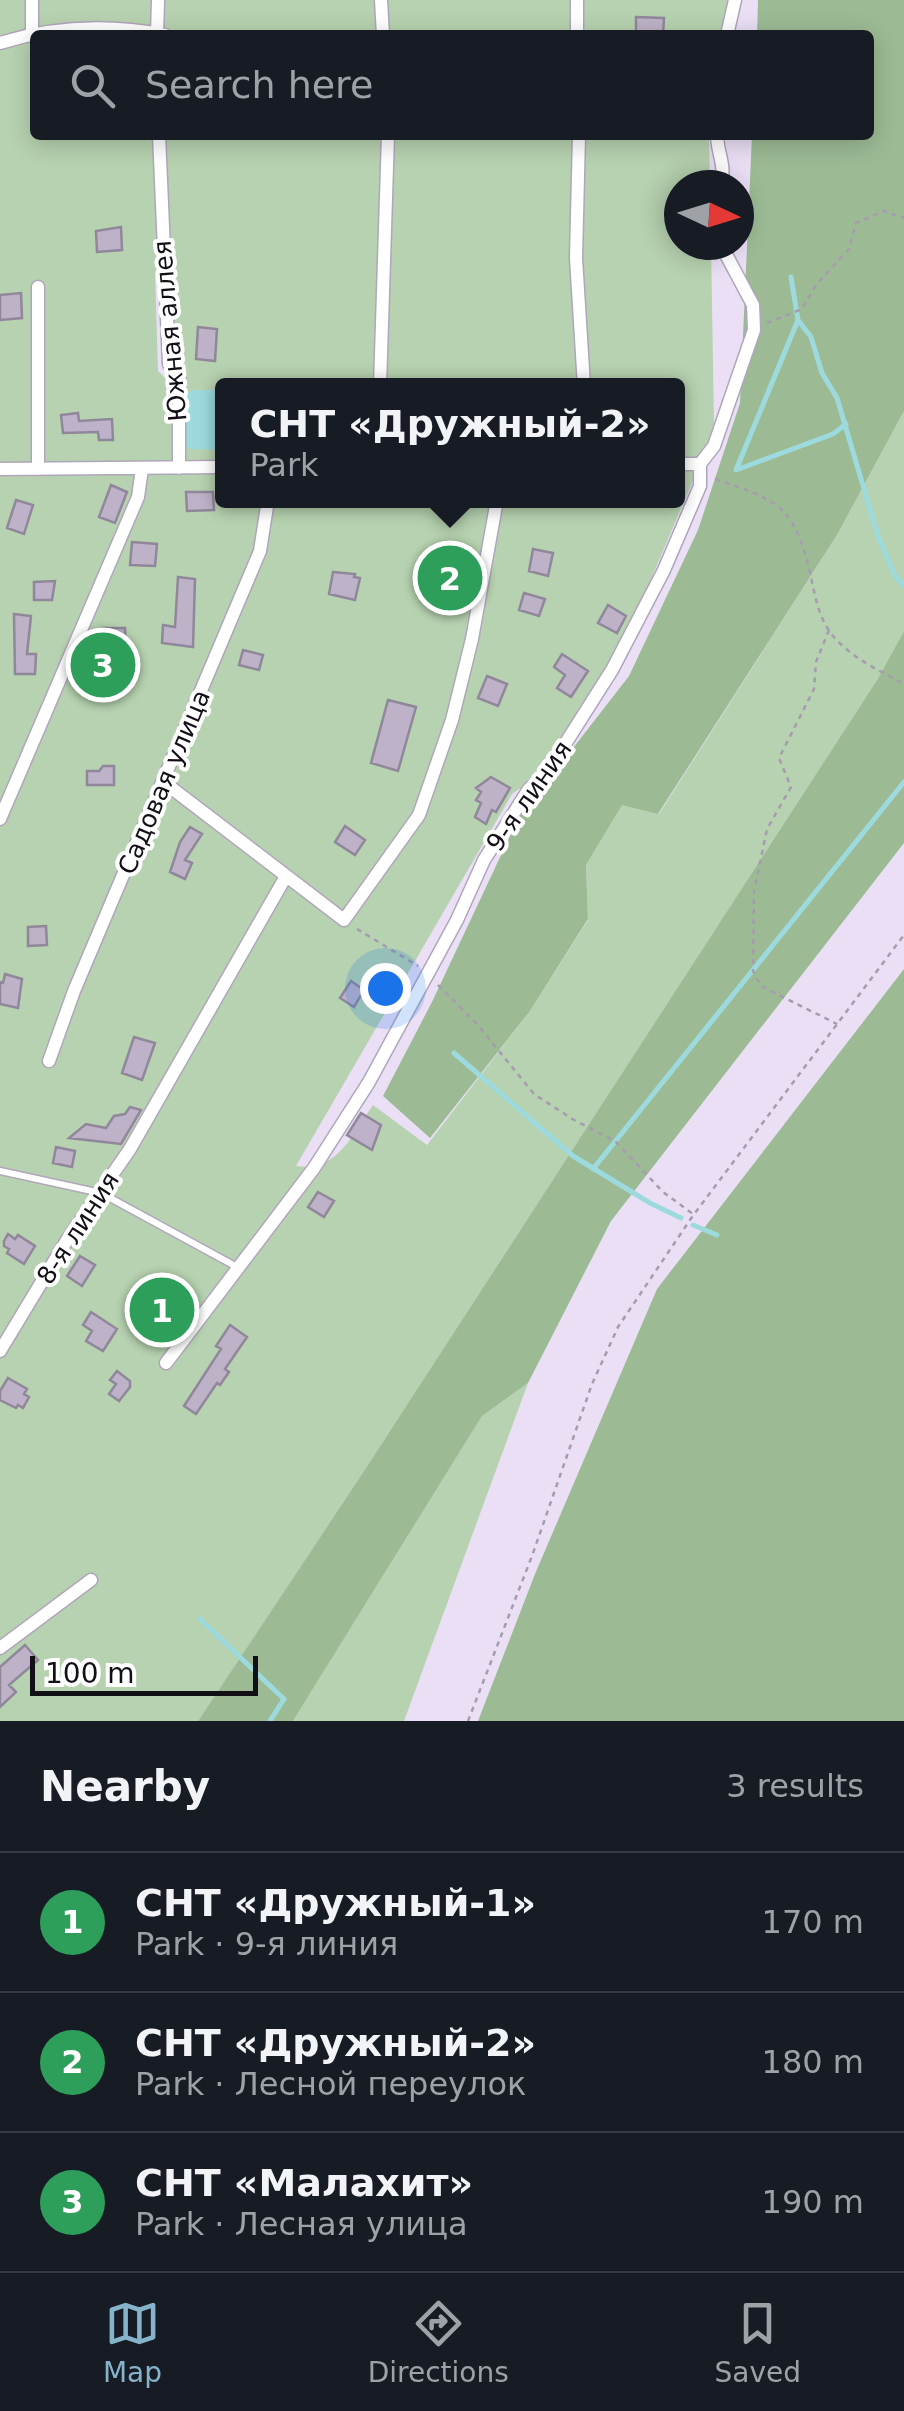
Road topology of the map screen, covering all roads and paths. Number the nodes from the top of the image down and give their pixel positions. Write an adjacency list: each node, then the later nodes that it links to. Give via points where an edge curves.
1 (32, 0): 6 (street)
2 (158, 0): 9 (street)
3 (382, 0): 10 (street)
4 (577, 0): 11 (street)
5 (735, 0): 12 (street)
6 (32, 30)
7 (66, 30): 8 (street)
8 (126, 30)
9 (160, 30)
10 (383, 30)
11 (577, 30)
12 (729, 30)
13 (30, 34): 14 (street)
14 (0, 43)
15 (160, 140): 29 (street, Южная аллея, via 168,364 179,378)
16 (388, 140): 24 (street)
17 (578, 140): 25 (street)
18 (718, 140): 19 (street)
19 (724, 170)
20 (904, 218): 23 (path, via 884,212 856,223 849,249 802,309)
21 (729, 260): 23 (street, via 752,305)
22 (38, 287): 31 (street)
23 (754, 330): 27 (street, 9-я линия, via 714,446)
24 (380, 378)
25 (584, 378)
26 (685, 464): 27 (street)
27 (700, 464): 35 (path, via 709,477 786,513 801,534); 42 (street, 9-я линия, via 700,486 632,634 484,860)
28 (215, 467): 29 (street)
29 (179, 468): 32 (street)
30 (0, 469): 31 (street)
31 (38, 469): 32 (street)
32 (142, 469): 38 (street, via 138,497)
33 (267, 508): 37 (street, Садовая улица, via 260,551)
34 (496, 508): 40 (street, via 452,720 419,815)
35 (828, 630): 36 (path, via 843,647); 43 (path, via 814,689 778,758 791,787 766,829 754,892 753,971 761,986)
36 (904, 684)
37 (165, 783): 39 (street); 44 (street, Садовая улица)
38 (0, 819)
39 (285, 878): 40 (street); 46 (street, 8-я линия)
40 (344, 920): 42 (path)
41 (904, 935): 43 (path)
42 (430, 973): 47 (path, via 534,1094 615,1141); 48 (street, 9-я линия, via 314,1168)
43 (838, 1025): 47 (path)
44 (49, 1061)
45 (0, 1171): 46 (lane)
46 (101, 1192): 48 (lane); 49 (street, 8-я линия)
47 (694, 1214): 53 (path, via 618,1328 592,1384)
48 (238, 1268): 50 (street, 9-я линия)
49 (0, 1351)
50 (166, 1362)
51 (91, 1580): 52 (street)
52 (0, 1648)
53 (468, 1721)

